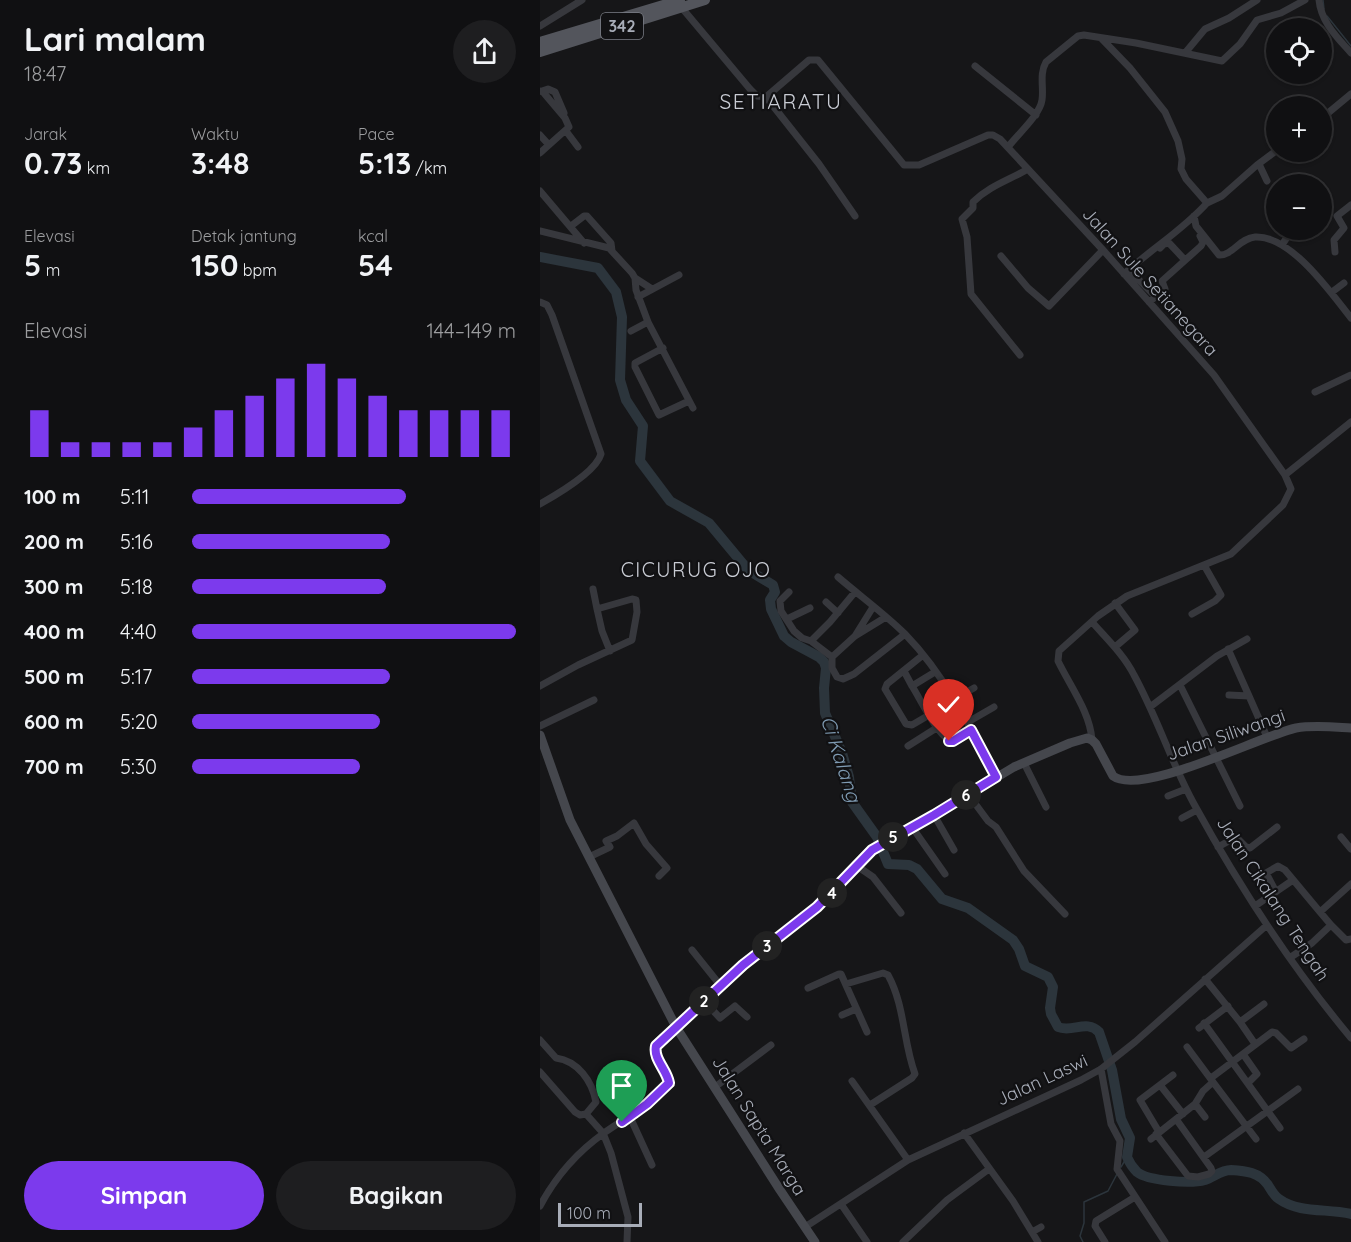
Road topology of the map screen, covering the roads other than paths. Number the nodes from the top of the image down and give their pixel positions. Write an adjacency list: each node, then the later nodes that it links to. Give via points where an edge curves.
1 (582, 0): 9 (street)
2 (705, 0): 6 (main road, 342)
3 (1257, 0): 14 (street, via 1205,29)
4 (1305, 0): 7 (street)
5 (1319, 0): 12 (street, via 1323,17)
6 (681, 4): 8 (main road, 342); 19 (street, via 750,89 757,96)
7 (1291, 4): 14 (street, via 1257,20 1222,61)
8 (619, 23): 11 (main road, 342); 13 (main road, 342)
9 (540, 26)
10 (1102, 39): 14 (street); 21 (street, via 1078,36 1046,62 1042,100); 33 (street, via 1165,112 1178,141 1181,169)
11 (540, 42)
12 (1346, 42): 15 (street)
13 (540, 52)
14 (1185, 53)
15 (1351, 53)
16 (975, 66): 21 (street)
17 (541, 91): 22 (street, via 566,118)
18 (1351, 94): 20 (street)
19 (766, 97): 26 (street, Jalan Sule Setianegara, via 807,62 816,59 904,165 919,165 988,135); 35 (street)
20 (1332, 110)
21 (1036, 115): 26 (street)
22 (566, 131): 24 (street); 25 (street)
23 (540, 135): 24 (street)
24 (549, 145): 27 (street)
25 (578, 147)
26 (1008, 147): 30 (street, Jalan Sule Setianegara)
27 (540, 153)
28 (1266, 158): 29 (street)
29 (1258, 164): 31 (street); 33 (street, via 1225,194)
30 (1028, 169): 43 (street, Jalan Sule Setianegara); 63 (street, via 981,195 962,219 972,296)
31 (1266, 179)
32 (540, 191): 37 (street)
33 (1207, 203): 36 (street)
34 (1351, 205): 45 (street, via 1337,217 1344,228 1334,240)
35 (855, 216)
36 (1194, 216): 42 (street, via 1196,226 1219,255 1227,254 1248,238 1261,237); 49 (street)
37 (571, 226): 41 (street); 44 (street, via 587,216 611,243)
38 (1192, 227): 47 (street, via 1203,242)
39 (540, 231): 41 (street)
40 (1285, 240): 42 (street)
41 (584, 243): 44 (street)
42 (1282, 245): 54 (street)
43 (1103, 250): 46 (street, via 1050,306 1028,288); 49 (street, Jalan Sule Setianegara)
44 (612, 251): 51 (street)
45 (1335, 252)
46 (1001, 256)
47 (1184, 260): 48 (street, via 1167,243); 55 (street, via 1162,281 1165,288)
48 (1144, 261)
49 (1127, 272): 55 (street); 58 (street, Jalan Sule Setianegara)
50 (679, 275): 53 (street)
51 (635, 278): 53 (street); 56 (street)
52 (1344, 283): 54 (street)
53 (652, 289): 56 (street)
54 (1332, 292): 59 (street)
55 (1155, 296): 58 (street)
56 (638, 297): 60 (street)
57 (540, 302): 68 (street, via 547,305 552,315 601,449 599,460)
58 (1149, 302): 67 (street, Jalan Sule Setianegara, via 1225,389)
59 (1351, 318)
60 (648, 322): 61 (street); 62 (street)
61 (632, 331)
62 (663, 348): 62 (street, via 691,405 659,415 634,364)
63 (1020, 356)
64 (1351, 375): 65 (street)
65 (1315, 392)
66 (1351, 422): 67 (street)
67 (1285, 475): 69 (street, via 1291,489 1283,505 1231,554)
68 (540, 504)
69 (1204, 565): 75 (street); 80 (street, via 1221,595)
70 (838, 578): 73 (street)
71 (592, 589): 78 (street)
72 (789, 592): 82 (street, via 779,605)
73 (855, 592): 76 (street); 79 (street)
74 (826, 602): 79 (street)
75 (1115, 603): 83 (street); 88 (street, via 1135,630)
76 (873, 607): 81 (street); 85 (street)
77 (810, 608): 82 (street)
78 (597, 609): 90 (street); 90 (street, via 633,598 638,602 632,640)
79 (838, 613): 87 (street)
80 (1192, 614)
81 (886, 617): 84 (street); 85 (street)
82 (787, 619): 87 (street, via 798,635)
83 (1092, 622): 88 (street, Jalan Cikalang Tengah); 113 (street, via 1062,648 1058,657 1092,728)
84 (905, 634): 91 (street); 92 (street, via 845,678 834,673)
85 (855, 636): 92 (street)
86 (1247, 639): 89 (street)
87 (811, 641): 92 (street)
88 (1115, 648): 104 (street, Jalan Cikalang Tengah, via 1134,674)
89 (1228, 649): 95 (street); 100 (street)
90 (610, 651): 96 (street)
91 (923, 655): 93 (street); 94 (street)
92 (832, 657)
93 (903, 671): 97 (street); 105 (street, via 886,685 886,692 907,725)
94 (935, 672): 97 (street); 101 (street)
95 (1180, 685): 104 (street); 115 (street)
96 (540, 686)
97 (912, 686): 105 (street)
98 (974, 688): 101 (street)
99 (1229, 695): 100 (street)
100 (1249, 696): 112 (street)
101 (954, 699): 106 (street)
102 (594, 700): 107 (street)
103 (994, 707): 106 (street)
104 (1150, 708): 117 (street, Jalan Cikalang Tengah)
105 (929, 715): 108 (street)
106 (968, 722): 110 (street)
107 (540, 726)
108 (938, 727): 110 (street, via 950,741); 114 (street)
109 (1351, 728): 112 (street, Jalan Siliwangi, via 1305,727)
110 (971, 730): 118 (street)
111 (540, 735): 133 (street, Jalan Sapta Marga, via 565,808)
112 (1267, 737): 115 (street, Jalan Siliwangi)
113 (1092, 740): 116 (street, via 1077,741); 117 (street, Jalan Siliwangi, via 1111,775 1118,780)
114 (908, 746)
115 (1217, 758): 117 (street, Jalan Siliwangi); 122 (street)
116 (1024, 763): 118 (street); 123 (street)
117 (1177, 771): 119 (street, Jalan Cikalang Tengah)
118 (996, 777): 120 (street)
119 (1186, 789): 121 (street); 124 (street, Jalan Cikalang Tengah)
120 (968, 794): 125 (street); 143 (street, via 996,827 1023,871)
121 (1168, 796)
122 (1240, 806)
123 (1046, 807)
124 (1197, 810): 126 (street); 130 (street, Jalan Cikalang Tengah)
125 (934, 815): 127 (street); 132 (street)
126 (1182, 818)
127 (912, 826): 134 (street, via 878,845); 135 (street)
128 (1277, 827): 130 (street, via 1250,848 1236,837)
129 (1341, 837): 131 (street)
130 (1218, 847): 140 (street, Jalan Cikalang Tengah)
131 (1351, 849)
132 (954, 850)
133 (590, 857): 136 (street, via 610,847 606,841 634,823 667,868); 160 (street, Jalan Sapta Marga)
134 (857, 866): 142 (street, via 873,878); 151 (street, via 813,911)
135 (945, 874)
136 (659, 876)
137 (1293, 880): 139 (street); 139 (street, via 1282,867 1270,870 1267,877); 141 (street)
138 (1351, 884): 141 (street)
139 (1276, 892): 140 (street)
140 (1255, 906): 144 (street, Jalan Cikalang Tengah)
141 (1320, 912): 145 (street)
142 (901, 913)
143 (1065, 914)
144 (1267, 925): 148 (street, Jalan Cikalang Tengah); 149 (street, Jalan Laswi)
145 (1331, 925): 146 (street, via 1346,940); 148 (street)
146 (1351, 939)
147 (692, 950): 151 (street)
148 (1291, 957): 162 (street, Jalan Cikalang Tengah)
149 (1205, 979): 155 (street); 170 (street, Jalan Laswi)
150 (846, 984): 152 (street, via 839,974); 156 (street); 180 (street, via 882,973 888,975 901,1010 915,1074)
151 (720, 985): 153 (street)
152 (808, 988)
153 (704, 1001): 158 (street, via 720,1018 735,1006); 160 (street)
154 (1264, 1004): 159 (street)
155 (1228, 1006): 159 (street); 169 (street, via 1201,1026)
156 (856, 1008): 157 (street); 161 (street)
157 (842, 1015)
158 (747, 1017)
159 (1240, 1022): 165 (street)
160 (676, 1027): 177 (street, Jalan Sapta Marga); 184 (street, via 655,1050 669,1083)
161 (867, 1032)
162 (1351, 1038)
163 (1304, 1039): 165 (street, via 1291,1048 1273,1032)
164 (540, 1040): 182 (street, via 556,1058 574,1064 586,1079 596,1102)
165 (1255, 1044): 168 (street)
166 (771, 1045): 177 (street)
167 (1187, 1047): 173 (street)
168 (1243, 1054): 169 (street); 175 (street, via 1257,1074)
169 (1232, 1061): 173 (street); 175 (street)
170 (1103, 1067): 190 (street, Jalan Laswi); 197 (street, via 1109,1114 1120,1141 1119,1171)
171 (540, 1072): 182 (street, via 575,1112)
172 (1173, 1075): 176 (street)
173 (1212, 1080): 179 (street); 187 (street)
174 (852, 1081): 180 (street)
175 (1248, 1083): 181 (street)
176 (1160, 1085): 183 (street); 191 (street, via 1140,1100)
177 (715, 1087): 200 (street, Jalan Sapta Marga)
178 (1298, 1089): 181 (street)
179 (1195, 1104): 183 (street); 185 (street)
180 (870, 1105): 194 (street)
181 (1267, 1110): 187 (street); 188 (street)
182 (586, 1114): 189 (street)
183 (1183, 1114): 186 (street)
184 (630, 1117): 189 (street); 195 (street)
185 (1205, 1117)
186 (1176, 1119): 191 (street); 193 (street)
187 (1246, 1126): 192 (street); 193 (street)
188 (1280, 1128)
189 (603, 1133): 199 (street, via 561,1171); 203 (street, via 627,1212)
190 (964, 1133): 194 (street, Jalan Laswi); 196 (street)
191 (1155, 1135): 193 (street, via 1188,1176 1210,1173 1212,1169)
192 (1256, 1139)
193 (1204, 1157)
194 (908, 1160): 198 (street, Jalan Laswi)
195 (652, 1165)
196 (989, 1169): 202 (street); 206 (street, via 947,1200)
197 (1135, 1197): 208 (street, via 1096,1221); 209 (street)
198 (841, 1204): 200 (street, Jalan Laswi); 205 (street)
199 (540, 1206)
200 (805, 1227): 204 (street, Jalan Sapta Marga)
201 (1041, 1227): 202 (street)
202 (1032, 1232): 207 (street)
203 (627, 1242)
204 (815, 1242)
205 (867, 1242)
206 (903, 1242)
207 (1038, 1242)
208 (1105, 1242)
209 (1165, 1242)

